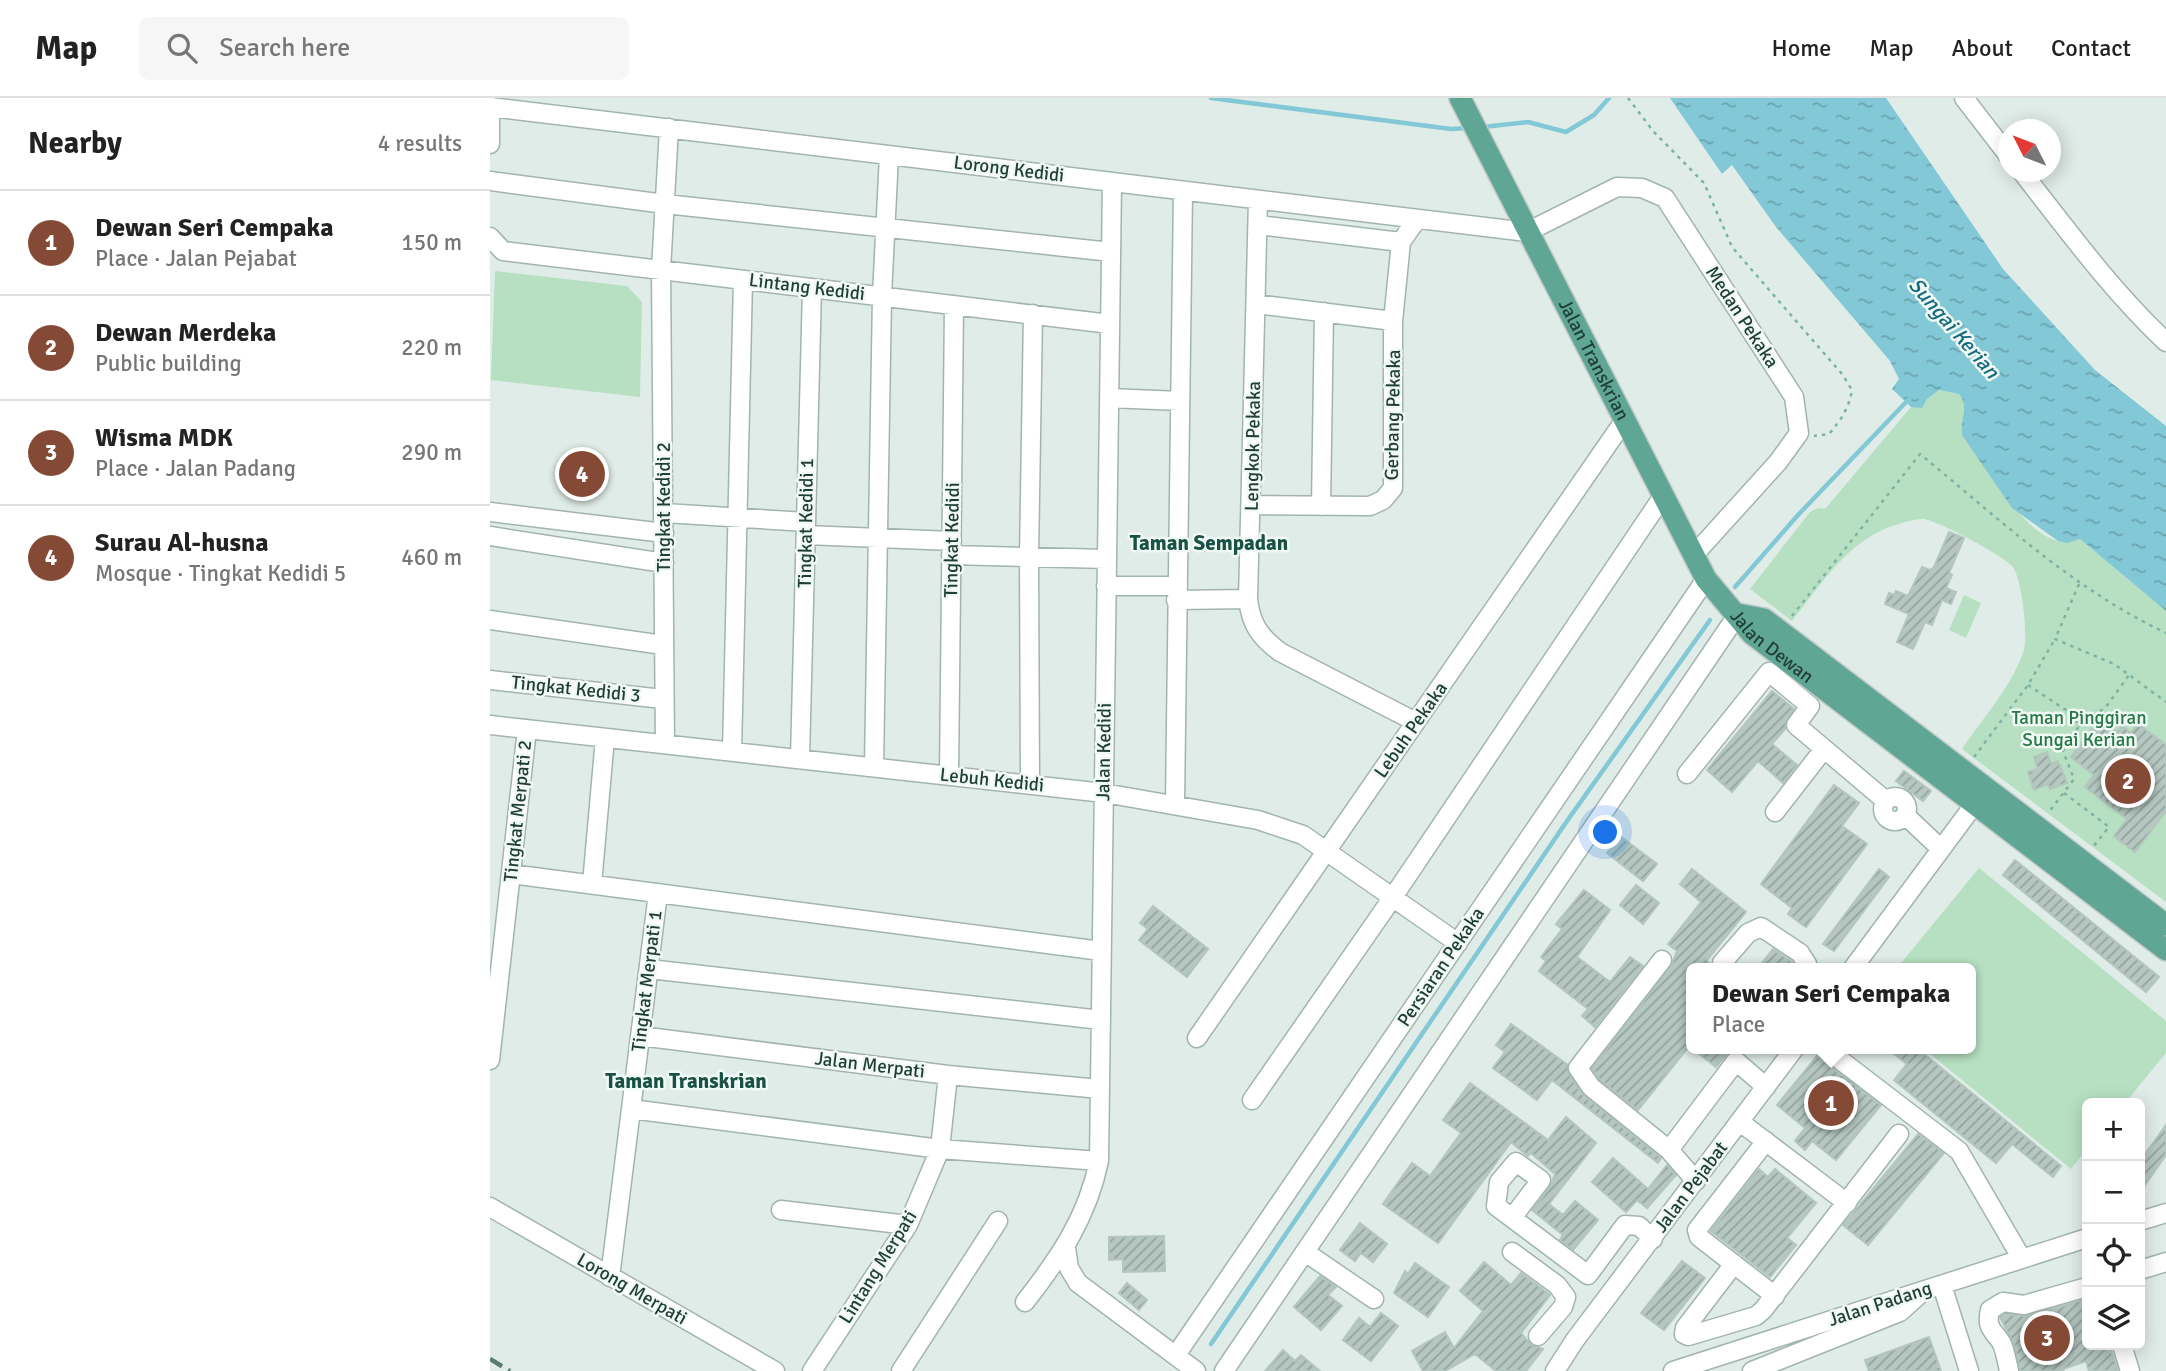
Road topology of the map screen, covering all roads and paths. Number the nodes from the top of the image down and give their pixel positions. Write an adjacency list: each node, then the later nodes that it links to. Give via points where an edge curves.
1 (1628, 98): 36 (path, via 1704,183 1732,247 1853,390 1850,405 1829,434)
2 (1964, 98): 6 (street)
3 (1461, 100): 18 (main road, Jalan Transkrian)
4 (490, 106): 5 (street, Lorong Kedidi); 7 (street)
5 (669, 128): 8 (street, Lorong Kedidi); 14 (street, Tingkat Kedidi 2)
6 (1998, 142)
7 (490, 144)
8 (889, 155): 10 (street, Lorong Kedidi); 17 (street)
9 (490, 181): 14 (street)
10 (1112, 182): 12 (street, Lorong Kedidi); 21 (street, Jalan Kedidi)
11 (2029, 182): 32 (street, via 2090,263)
12 (1183, 191): 13 (street, Lorong Kedidi); 34 (street)
13 (1258, 200): 15 (street, Lorong Kedidi); 16 (street, Lengkok Pekaka)
14 (665, 204): 17 (street); 22 (street, Tingkat Kedidi 2)
15 (1417, 219): 18 (street, Lorong Kedidi); 20 (street)
16 (1258, 225): 20 (street); 26 (street, Lengkok Pekaka)
17 (886, 229): 21 (street); 25 (street)
18 (1527, 232): 35 (main road, Jalan Transkrian); 36 (street, Medan Pekaka, via 1618,187 1642,188 1665,198 1794,397)
19 (490, 237): 22 (street, Lintang Kedidi, via 503,251)
20 (1401, 242): 30 (street)
21 (1111, 252): 31 (street, Jalan Kedidi)
22 (661, 270): 23 (street, Lintang Kedidi); 41 (street, Tingkat Kedidi 2)
23 (743, 279): 24 (street, Lintang Kedidi); 42 (street)
24 (812, 288): 25 (street, Lintang Kedidi); 43 (street, Tingkat Kedidi 1)
25 (882, 296): 27 (street, Lintang Kedidi); 46 (street)
26 (1256, 304): 28 (street); 38 (street, Lengkok Pekaka)
27 (954, 305): 29 (street, Lintang Kedidi); 47 (street, Tingkat Kedidi)
28 (1324, 312): 30 (street); 39 (street)
29 (1033, 314): 31 (street, Lintang Kedidi); 49 (street)
30 (1393, 321): 39 (street, Gerbang Pekaka, via 1393,488 1370,506)
31 (1110, 324): 33 (street, Jalan Kedidi)
32 (2166, 342)
33 (1109, 398): 34 (street); 50 (street, Jalan Kedidi)
34 (1180, 401): 55 (street)
35 (1624, 421): 37 (main road, Jalan Transkrian); 68 (street, Lebuh Pekaka)
36 (1799, 433): 48 (street)
37 (1663, 496): 48 (main road, Jalan Transkrian); 94 (street)
38 (1252, 505): 39 (street, Gerbang Pekaka); 56 (street, Lengkok Pekaka)
39 (1321, 506)
40 (490, 512): 44 (street)
41 (665, 513): 42 (street); 44 (street, Tingkat Kedidi 2)
42 (737, 518): 43 (street); 75 (street)
43 (806, 528): 46 (street); 76 (street, Tingkat Kedidi 1)
44 (664, 533): 51 (street, Tingkat Kedidi 2)
45 (490, 536): 51 (street)
46 (878, 538): 47 (street); 78 (street)
47 (952, 548): 49 (street); 80 (street, Tingkat Kedidi)
48 (1693, 556): 52 (main road, Jalan Transkrian)
49 (1028, 557): 50 (street); 81 (street)
50 (1107, 559): 54 (street, Jalan Kedidi)
51 (664, 563): 62 (street, Tingkat Kedidi 2)
52 (1706, 579): 57 (main road, Jalan Transkrian); 96 (street, Persiaran Pekaka)
53 (2079, 583): 59 (path, via 1920,454); 60 (path); 61 (path)
54 (1106, 586): 55 (street); 82 (street, Jalan Kedidi)
55 (1176, 593): 56 (street); 85 (street)
56 (1248, 599): 68 (street, Lengkok Pekaka, via 1251,620 1262,638 1280,652)
57 (1738, 614): 59 (main road, Jalan Dewan, via 1764,619); 84 (main road, Jalan Dewan, via 1752,634); 135 (street)
58 (490, 620): 62 (street)
59 (1780, 631): 84 (main road, Jalan Dewan)
60 (2166, 633)
61 (2055, 639): 63 (path); 65 (path)
62 (663, 645): 66 (street, Tingkat Kedidi 2)
63 (2129, 675): 67 (path); 70 (path, via 2106,707)
64 (490, 680): 66 (street, Tingkat Kedidi 3)
65 (2028, 685): 70 (path, via 2072,714); 77 (path)
66 (663, 699): 73 (street, Tingkat Kedidi 2)
67 (2166, 702)
68 (1416, 722): 89 (street, Lebuh Pekaka)
69 (490, 725): 71 (street, Lebuh Kedidi)
70 (2079, 726): 83 (path, via 2063,751 2074,779)
71 (527, 729): 72 (street, Lebuh Kedidi); 91 (street, Tingkat Merpati 2)
72 (605, 738): 73 (street, Lebuh Kedidi); 92 (street)
73 (665, 744): 75 (street, Lebuh Kedidi)
74 (1825, 749): 79 (street, via 1796,725 1810,706 1769,672); 86 (street); 88 (street, via 1886,801 1902,799 1905,815)
75 (732, 752): 76 (street, Lebuh Kedidi)
76 (800, 759): 78 (street, Lebuh Kedidi)
77 (1971, 761)
78 (874, 767): 80 (street, Lebuh Kedidi)
79 (1687, 774)
80 (949, 775): 81 (street, Lebuh Kedidi)
81 (1030, 784): 82 (street, Lebuh Kedidi)
82 (1104, 793): 85 (street, Lebuh Kedidi); 98 (street, Jalan Kedidi)
83 (2064, 793): 87 (path); 90 (path, via 2109,827)
84 (1981, 795): 88 (street); 90 (main road, Jalan Dewan)
85 (1174, 803): 89 (street, Lebuh Kedidi, via 1280,825)
86 (1775, 812)
87 (2044, 819)
88 (1941, 849): 102 (street)
89 (1327, 851): 94 (street, Lebuh Kedidi); 107 (street, Lebuh Pekaka)
90 (2076, 868): 95 (main road, Jalan Dewan); 97 (main road, Jalan Dewan)
91 (511, 874): 92 (street); 104 (street, Tingkat Merpati 2)
92 (592, 884): 93 (street)
93 (658, 893): 98 (street); 103 (street, Tingkat Merpati 1)
94 (1393, 897): 96 (street, Lebuh Kedidi); 115 (street)
95 (2166, 925)
96 (1458, 943): 152 (street, Persiaran Pekaka)
97 (2166, 950)
98 (1101, 951): 105 (street, Jalan Kedidi)
99 (1662, 960): 121 (street, via 1578,1068 1591,1087)
100 (1722, 963): 101 (street, via 1748,933 1761,927 1800,953)
101 (1806, 963)
102 (1857, 963)
103 (649, 969): 105 (street); 106 (street, Tingkat Merpati 1)
104 (494, 988): 111 (street, Tingkat Merpati 2)
105 (1101, 1020): 114 (street, Jalan Kedidi)
106 (640, 1036): 112 (street, Jalan Merpati); 116 (street, Tingkat Merpati 1)
107 (1197, 1038)
108 (1790, 1054): 113 (street, Jalan Pejabat)
109 (1833, 1054): 137 (street, via 1959,1151)
110 (1740, 1055): 113 (street); 121 (street)
111 (490, 1060)
112 (948, 1075): 114 (street, Jalan Merpati); 120 (street, Lintang Merpati)
113 (1766, 1087): 117 (street, Jalan Pejabat)
114 (1100, 1089): 122 (street, Jalan Kedidi)
115 (1252, 1100)
116 (631, 1109): 120 (street); 141 (street, Tingkat Merpati 1)
117 (1740, 1122): 119 (street); 123 (street, Jalan Pejabat)
118 (1899, 1134): 124 (street)
119 (1766, 1141): 124 (street); 139 (street, via 1697,1230 1699,1237)
120 (940, 1149): 122 (street); 131 (street, Lintang Merpati)
121 (1669, 1150): 123 (street)
122 (1099, 1161): 134 (street, Jalan Kedidi, via 1092,1195)
123 (1696, 1181): 132 (street, Jalan Pejabat)
124 (1847, 1203): 145 (street)
125 (490, 1207): 141 (street, Lorong Merpati)
126 (781, 1210): 131 (street)
127 (2166, 1213): 129 (street)
128 (1513, 1218): 132 (street, via 1587,1275 1625,1225 1639,1226)
129 (2145, 1219)
130 (998, 1222): 155 (street)
131 (908, 1225): 154 (street, Lintang Merpati)
132 (1653, 1239): 149 (street, Jalan Pejabat)
133 (2082, 1240): 137 (street, Jalan Padang)
134 (1066, 1248): 147 (street, Jalan Kedidi); 152 (street, via 1069,1268 1079,1283)
135 (1305, 1252): 146 (street); 157 (street)
136 (1512, 1252): 148 (street, via 1558,1285 1566,1297)
137 (2022, 1259): 142 (street, Jalan Padang)
138 (2166, 1262): 140 (street)
139 (1734, 1264): 145 (street); 145 (street, via 1684,1334 1756,1316)
140 (2145, 1268)
141 (610, 1277): 153 (street, Lorong Merpati)
142 (1942, 1284): 144 (street, Jalan Padang); 161 (street)
143 (2082, 1288): 162 (street, via 2024,1305 2003,1302 1990,1310 1990,1331 2001,1342)
144 (1924, 1290): 159 (street, Jalan Padang); 160 (street, via 1900,1312)
145 (1774, 1296)
146 (1374, 1299)
147 (1025, 1302)
148 (1563, 1307): 149 (street); 150 (street)
149 (1588, 1324): 158 (street, Jalan Pejabat)
150 (1538, 1336)
151 (2124, 1350): 163 (street)
152 (1176, 1355): 156 (street)
153 (775, 1371)
154 (812, 1371)
155 (901, 1371)
156 (1196, 1371)
157 (1224, 1371)
158 (1555, 1371)
159 (1673, 1371)
160 (1752, 1371)
161 (1969, 1371)
162 (2009, 1371)
163 (2130, 1371)

